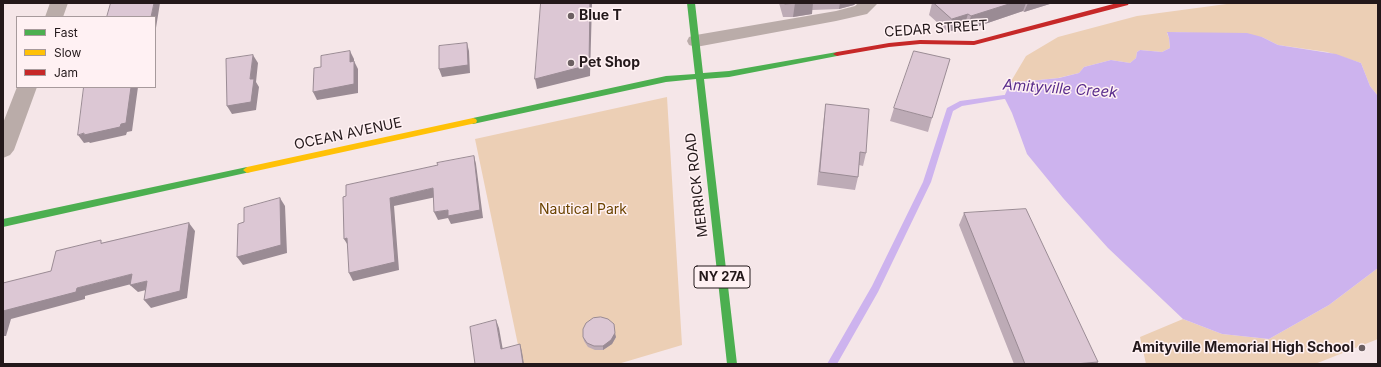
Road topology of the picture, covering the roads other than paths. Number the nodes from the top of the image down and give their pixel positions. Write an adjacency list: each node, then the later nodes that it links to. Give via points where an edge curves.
1 (59, 3): 5 (street)
2 (691, 3): 6 (street, MERRICK ROAD / NY 27A)
3 (867, 3): 6 (street, via 861,10 836,16)
4 (1125, 3): 7 (street, CEDAR STREET, via 974,43 920,42 889,45 730,74)
5 (54, 16)
6 (696, 40): 7 (street, MERRICK ROAD / NY 27A)
7 (699, 77): 10 (street, OCEAN AVENUE, via 666,79); 11 (street, MERRICK ROAD / NY 27A)
8 (27, 88): 9 (street)
9 (3, 150)
10 (3, 223)
11 (732, 364)

